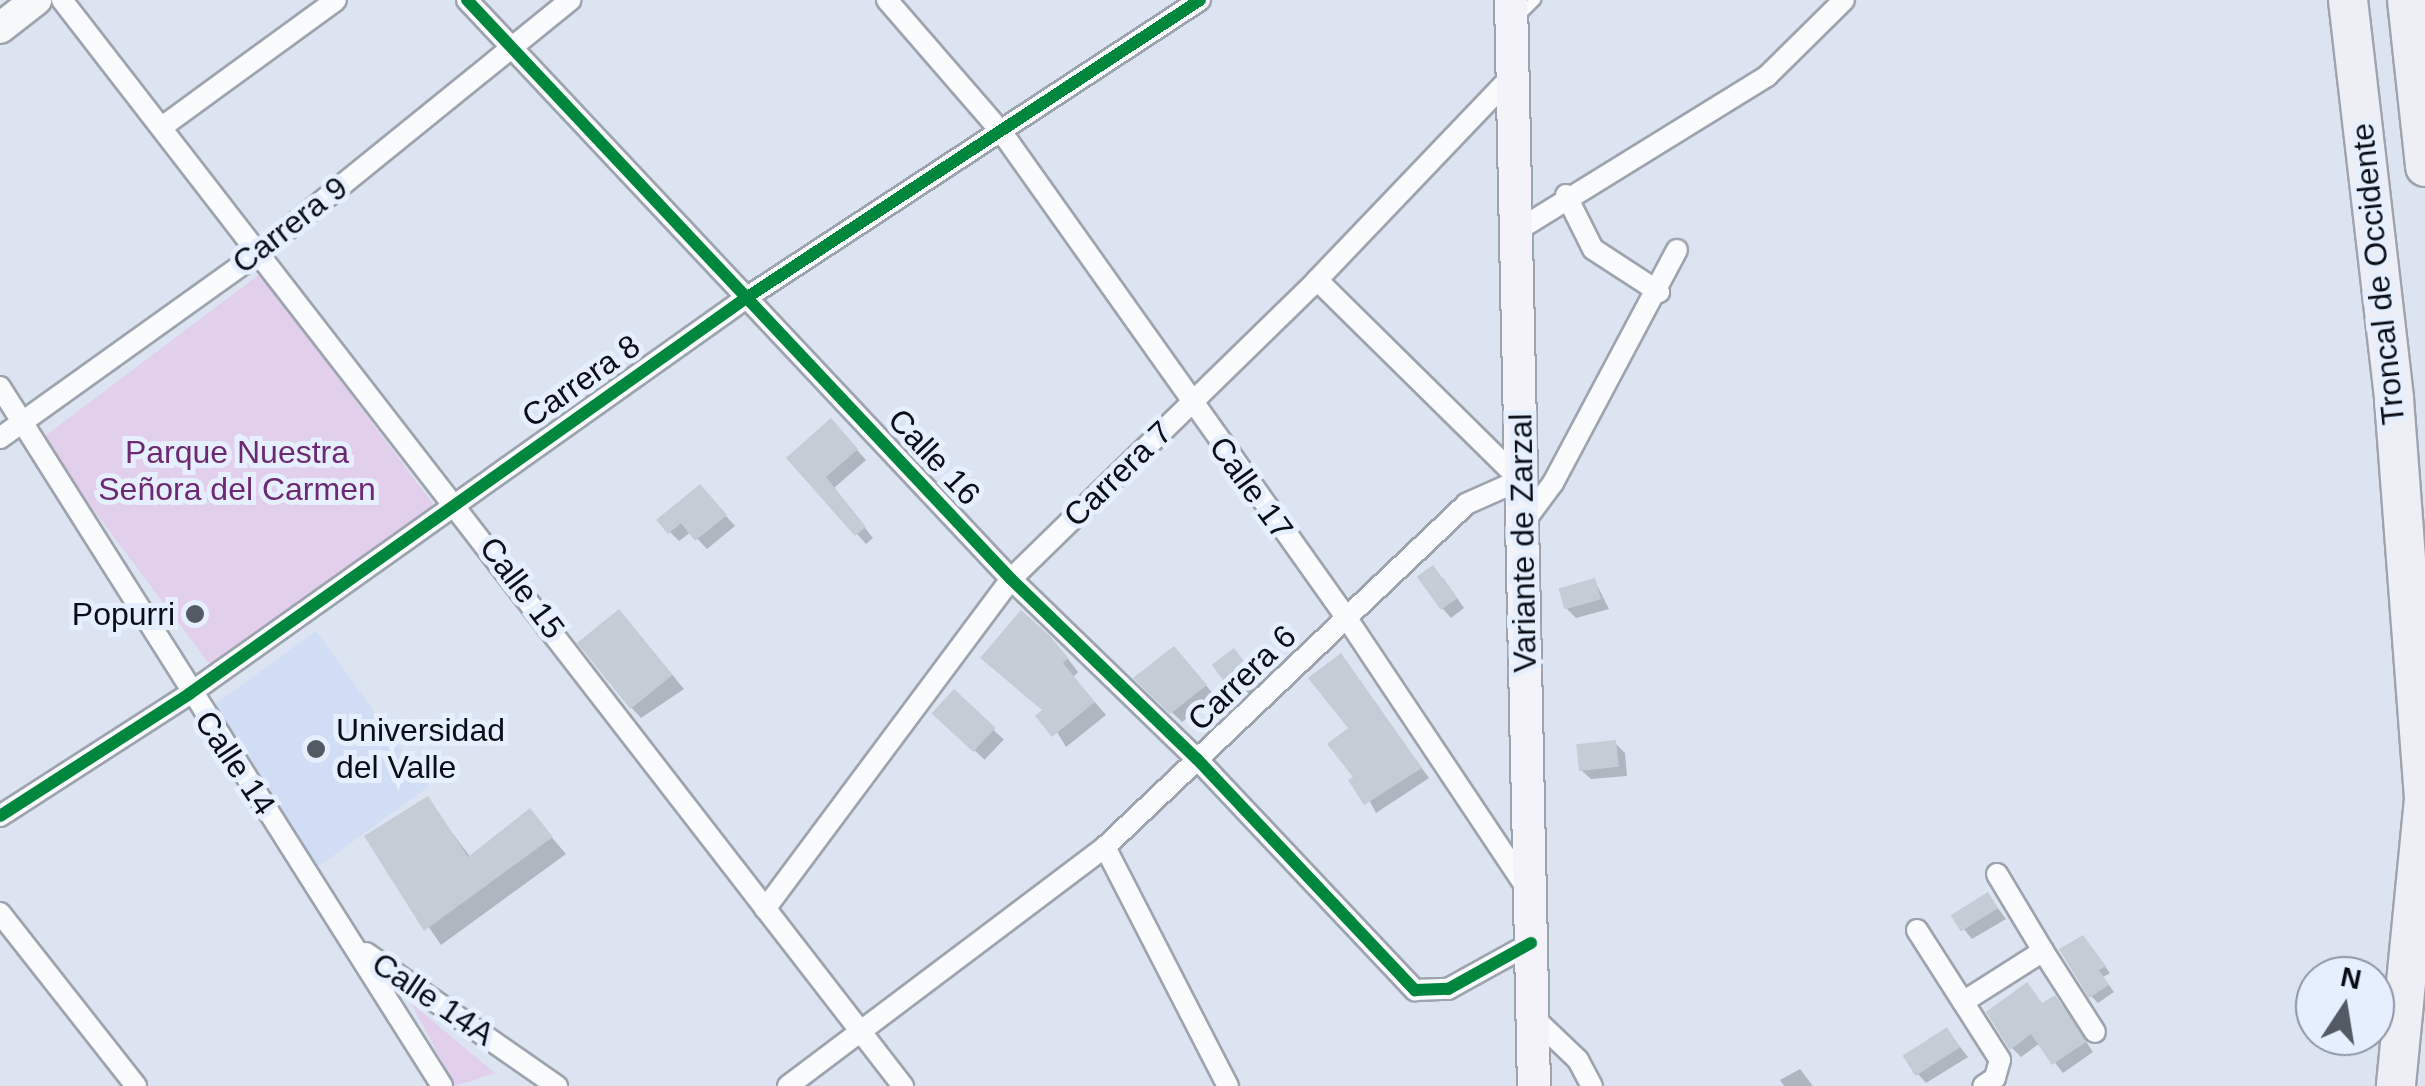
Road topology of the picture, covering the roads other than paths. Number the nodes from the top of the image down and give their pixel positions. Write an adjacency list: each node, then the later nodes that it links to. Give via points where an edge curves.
1 (36, 0): 12 (street)
2 (62, 0): 15 (street, Calle 15)
3 (336, 0): 15 (street)
4 (467, 0): 13 (street, Calle 16)
5 (570, 0): 13 (street, Carrera 9)
6 (887, 0): 16 (street, Calle 17)
7 (1200, 0): 16 (street, Carrera 8)
8 (1844, 0): 18 (street, via 1767,76 1677,136)
9 (2348, 0): 59 (highway, Troncal de Occidente, via 2394,398 2424,799)
10 (2407, 0): 17 (highway, Troncal de Occidente)
11 (1519, 8): 14 (main road, Variante de Zarzal)
12 (0, 28)
13 (512, 46): 21 (street, Carrera 9); 24 (street, Calle 16)
14 (1513, 75): 19 (main road, Variante de Zarzal); 22 (street, Carrera 7)
15 (162, 127): 21 (street, Calle 15)
16 (1002, 134): 24 (street, Carrera 8); 26 (street, Calle 17)
17 (2425, 168)
18 (1566, 195): 19 (street); 23 (street, via 1593,249)
19 (1518, 230): 29 (main road, Variante de Zarzal)
20 (1677, 250): 23 (street)
21 (258, 253): 27 (street, Carrera 9); 30 (street, Calle 15)
22 (1316, 280): 26 (street, Carrera 7); 29 (street)
23 (1659, 292): 31 (street, via 1553,484)
24 (746, 298): 30 (street, Carrera 8); 32 (street, Calle 16)
25 (0, 386): 27 (street, Calle 14)
26 (1190, 404): 32 (street, Carrera 7); 33 (street, Calle 17)
27 (22, 421): 28 (street, Carrera 9); 34 (street, Calle 14)
28 (0, 438)
29 (1520, 480): 31 (main road, Variante de Zarzal); 33 (street, Carrera 6, via 1466,504)
30 (456, 502): 34 (street, Carrera 8); 40 (street, Calle 15)
31 (1522, 525): 39 (main road, Variante de Zarzal)
32 (1011, 579): 35 (street, Calle 16); 40 (street, Carrera 7)
33 (1346, 617): 35 (street, Carrera 6); 39 (street, Calle 17)
34 (189, 694): 36 (street, Carrera 8); 44 (street, Calle 14)
35 (1197, 759): 37 (street, Carrera 6); 43 (street, Calle 16, via 1415,990 1448,989)
36 (0, 816)
37 (1105, 847): 48 (street, Carrera 6); 55 (street)
38 (1997, 874): 45 (street)
39 (1530, 892): 43 (main road, Variante de Zarzal)
40 (765, 909): 48 (street, Calle 15)
41 (0, 913): 50 (street)
42 (1917, 930): 46 (street)
43 (1531, 944): 47 (main road, Variante de Zarzal)
44 (358, 948): 51 (street, Calle 14); 52 (street, Calle 14A)
45 (2042, 951): 46 (street); 49 (street)
46 (1964, 1002): 58 (street, via 2000,1060 1996,1078)
47 (1532, 1017): 56 (main road, Variante de Zarzal); 57 (street, via 1578,1060)
48 (860, 1028): 53 (street, Carrera 6); 54 (street, Calle 15)
49 (2095, 1032)
50 (136, 1086)
51 (442, 1086)
52 (557, 1086)
53 (788, 1086)
54 (903, 1086)
55 (1228, 1086)
56 (1534, 1086)
57 (1592, 1086)
58 (1983, 1086)
59 (2396, 1086)

